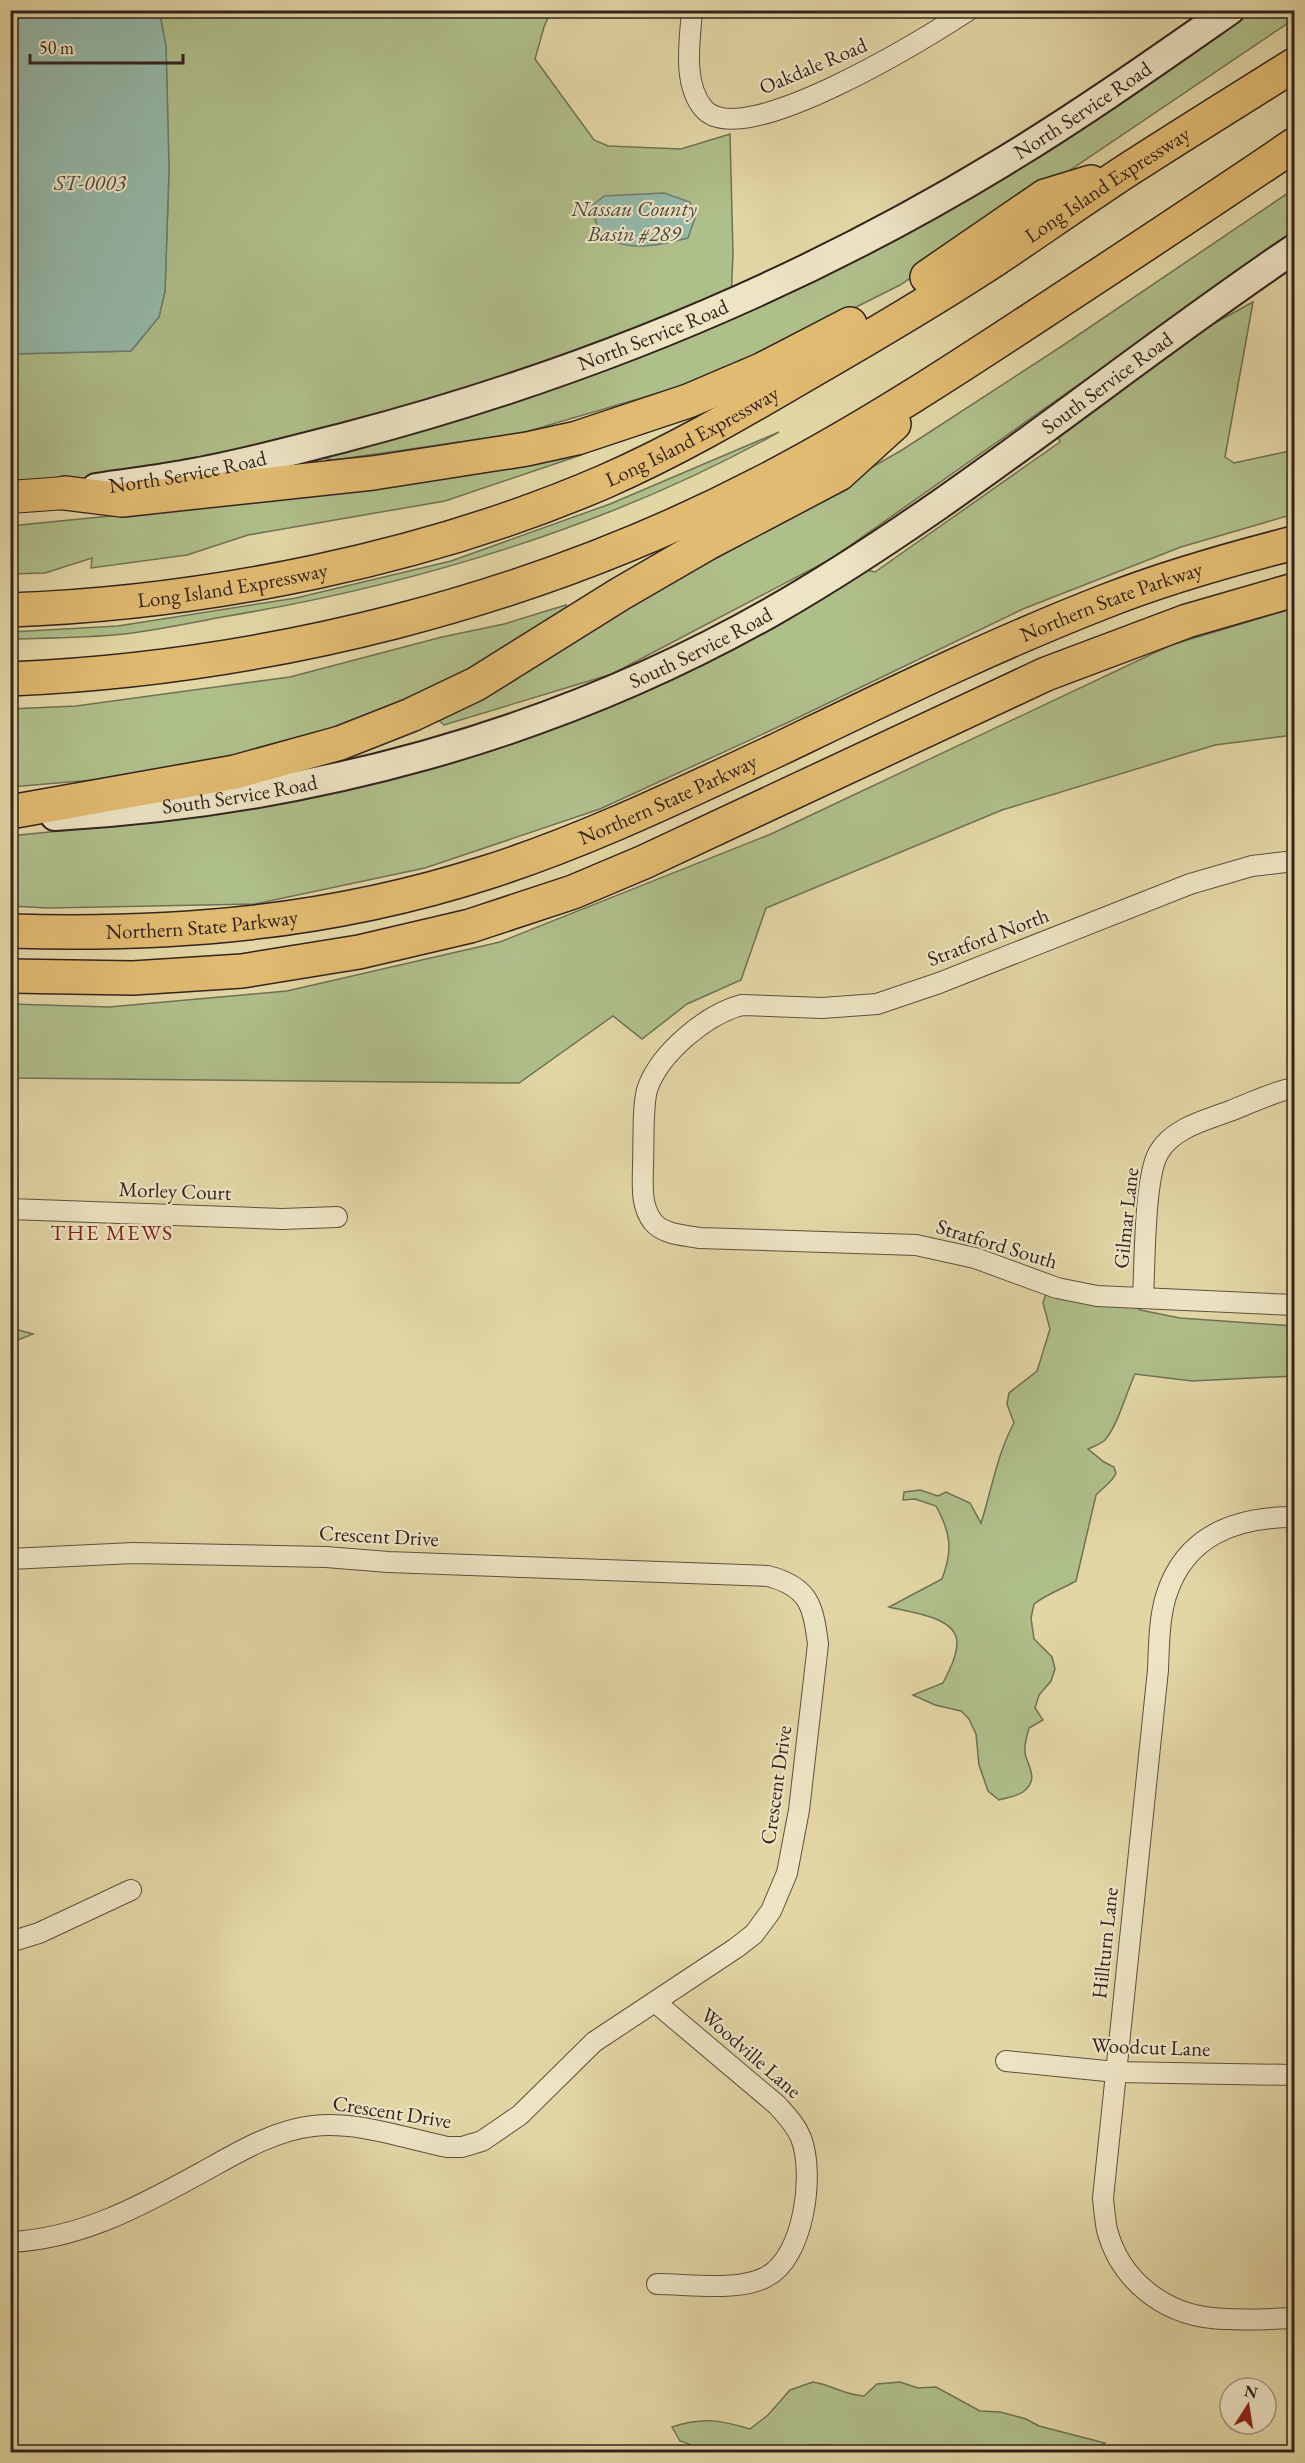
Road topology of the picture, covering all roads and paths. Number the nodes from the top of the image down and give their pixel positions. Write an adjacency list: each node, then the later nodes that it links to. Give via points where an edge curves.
1 (692, 10): 2 (street, Oakdale Road, via 690,72 698,100 716,118 735,121 854,79)
2 (969, 10)
3 (1230, 10): 9 (main road, North Service Road, via 1066,122 936,201 802,270 675,326 542,377 376,429 188,474)
4 (1294, 64): 6 (highway, Long Island Expressway)
5 (1294, 145): 8 (highway)
6 (1124, 172): 9 (highway, via 1045,196 913,287 761,370 688,401 577,438 467,460 320,480 122,500); 13 (highway, Long Island Expressway, via 865,341 733,417 605,482 465,532 319,570 171,595)
7 (1294, 249): 16 (main road, South Service Road, via 860,557 734,632 629,683 487,737 317,782 162,808)
8 (951, 373): 14 (highway, via 750,489 623,546 483,596 369,628 264,651 118,672); 15 (highway, via 839,474 662,569 449,698 339,742 244,769)
9 (64, 493): 10 (main road, North Service Road)
10 (10, 497)
11 (1294, 543): 18 (highway, Northern State Parkway, via 1178,576 1073,614 621,822 452,883 341,910 211,928 116,933)
12 (1294, 590): 19 (highway, Northern State Parkway, via 1186,621 1046,674 644,862 573,892 470,926 358,952 252,970 133,978)
13 (10, 610)
14 (10, 679)
15 (10, 812)
16 (10, 818)
17 (1294, 861): 23 (street, Stratford North, via 1252,866 1190,884 877,1004 730,1008 672,1048 648,1087 643,1201)
18 (10, 931)
19 (10, 976)
20 (1294, 1088): 24 (street, Gilmar Lane, via 1196,1124 1169,1140 1159,1152 1149,1194)
21 (10, 1209): 22 (street, Morley Court, via 282,1219)
22 (337, 1217)
23 (653, 1222): 24 (street, Stratford South, via 666,1232 699,1239 916,1245 975,1258 1057,1288 1097,1296)
24 (1143, 1298): 25 (street, Stratford South)
25 (1294, 1305)
26 (1294, 1517): 32 (street, Hillturn Lane, via 1257,1519 1218,1531 1179,1567 1167,1595 1160,1624)
27 (10, 1559): 30 (street, Crescent Drive, via 133,1553 326,1557 737,1573 786,1580 800,1589 815,1617 818,1644 799,1810 787,1873 771,1911 754,1934)
28 (131, 1890): 29 (street, via 39,1933)
29 (10, 1942)
30 (655, 2002): 34 (street, Crescent Drive, via 594,2042 520,2115 483,2142 447,2147 355,2127 310,2126 256,2142 152,2200 105,2221 39,2241); 35 (street, Woodville Lane, via 792,2121 805,2154 806,2195 797,2240 789,2257 768,2276 749,2284)
31 (1006, 2061): 32 (street, Woodcut Lane)
32 (1116, 2072): 33 (street, Woodcut Lane); 36 (street, Hillturn Lane, via 1103,2198 1107,2229 1125,2270 1152,2297 1176,2310 1209,2318)
33 (1294, 2075)
34 (10, 2242)
35 (657, 2283)
36 (1294, 2319)

